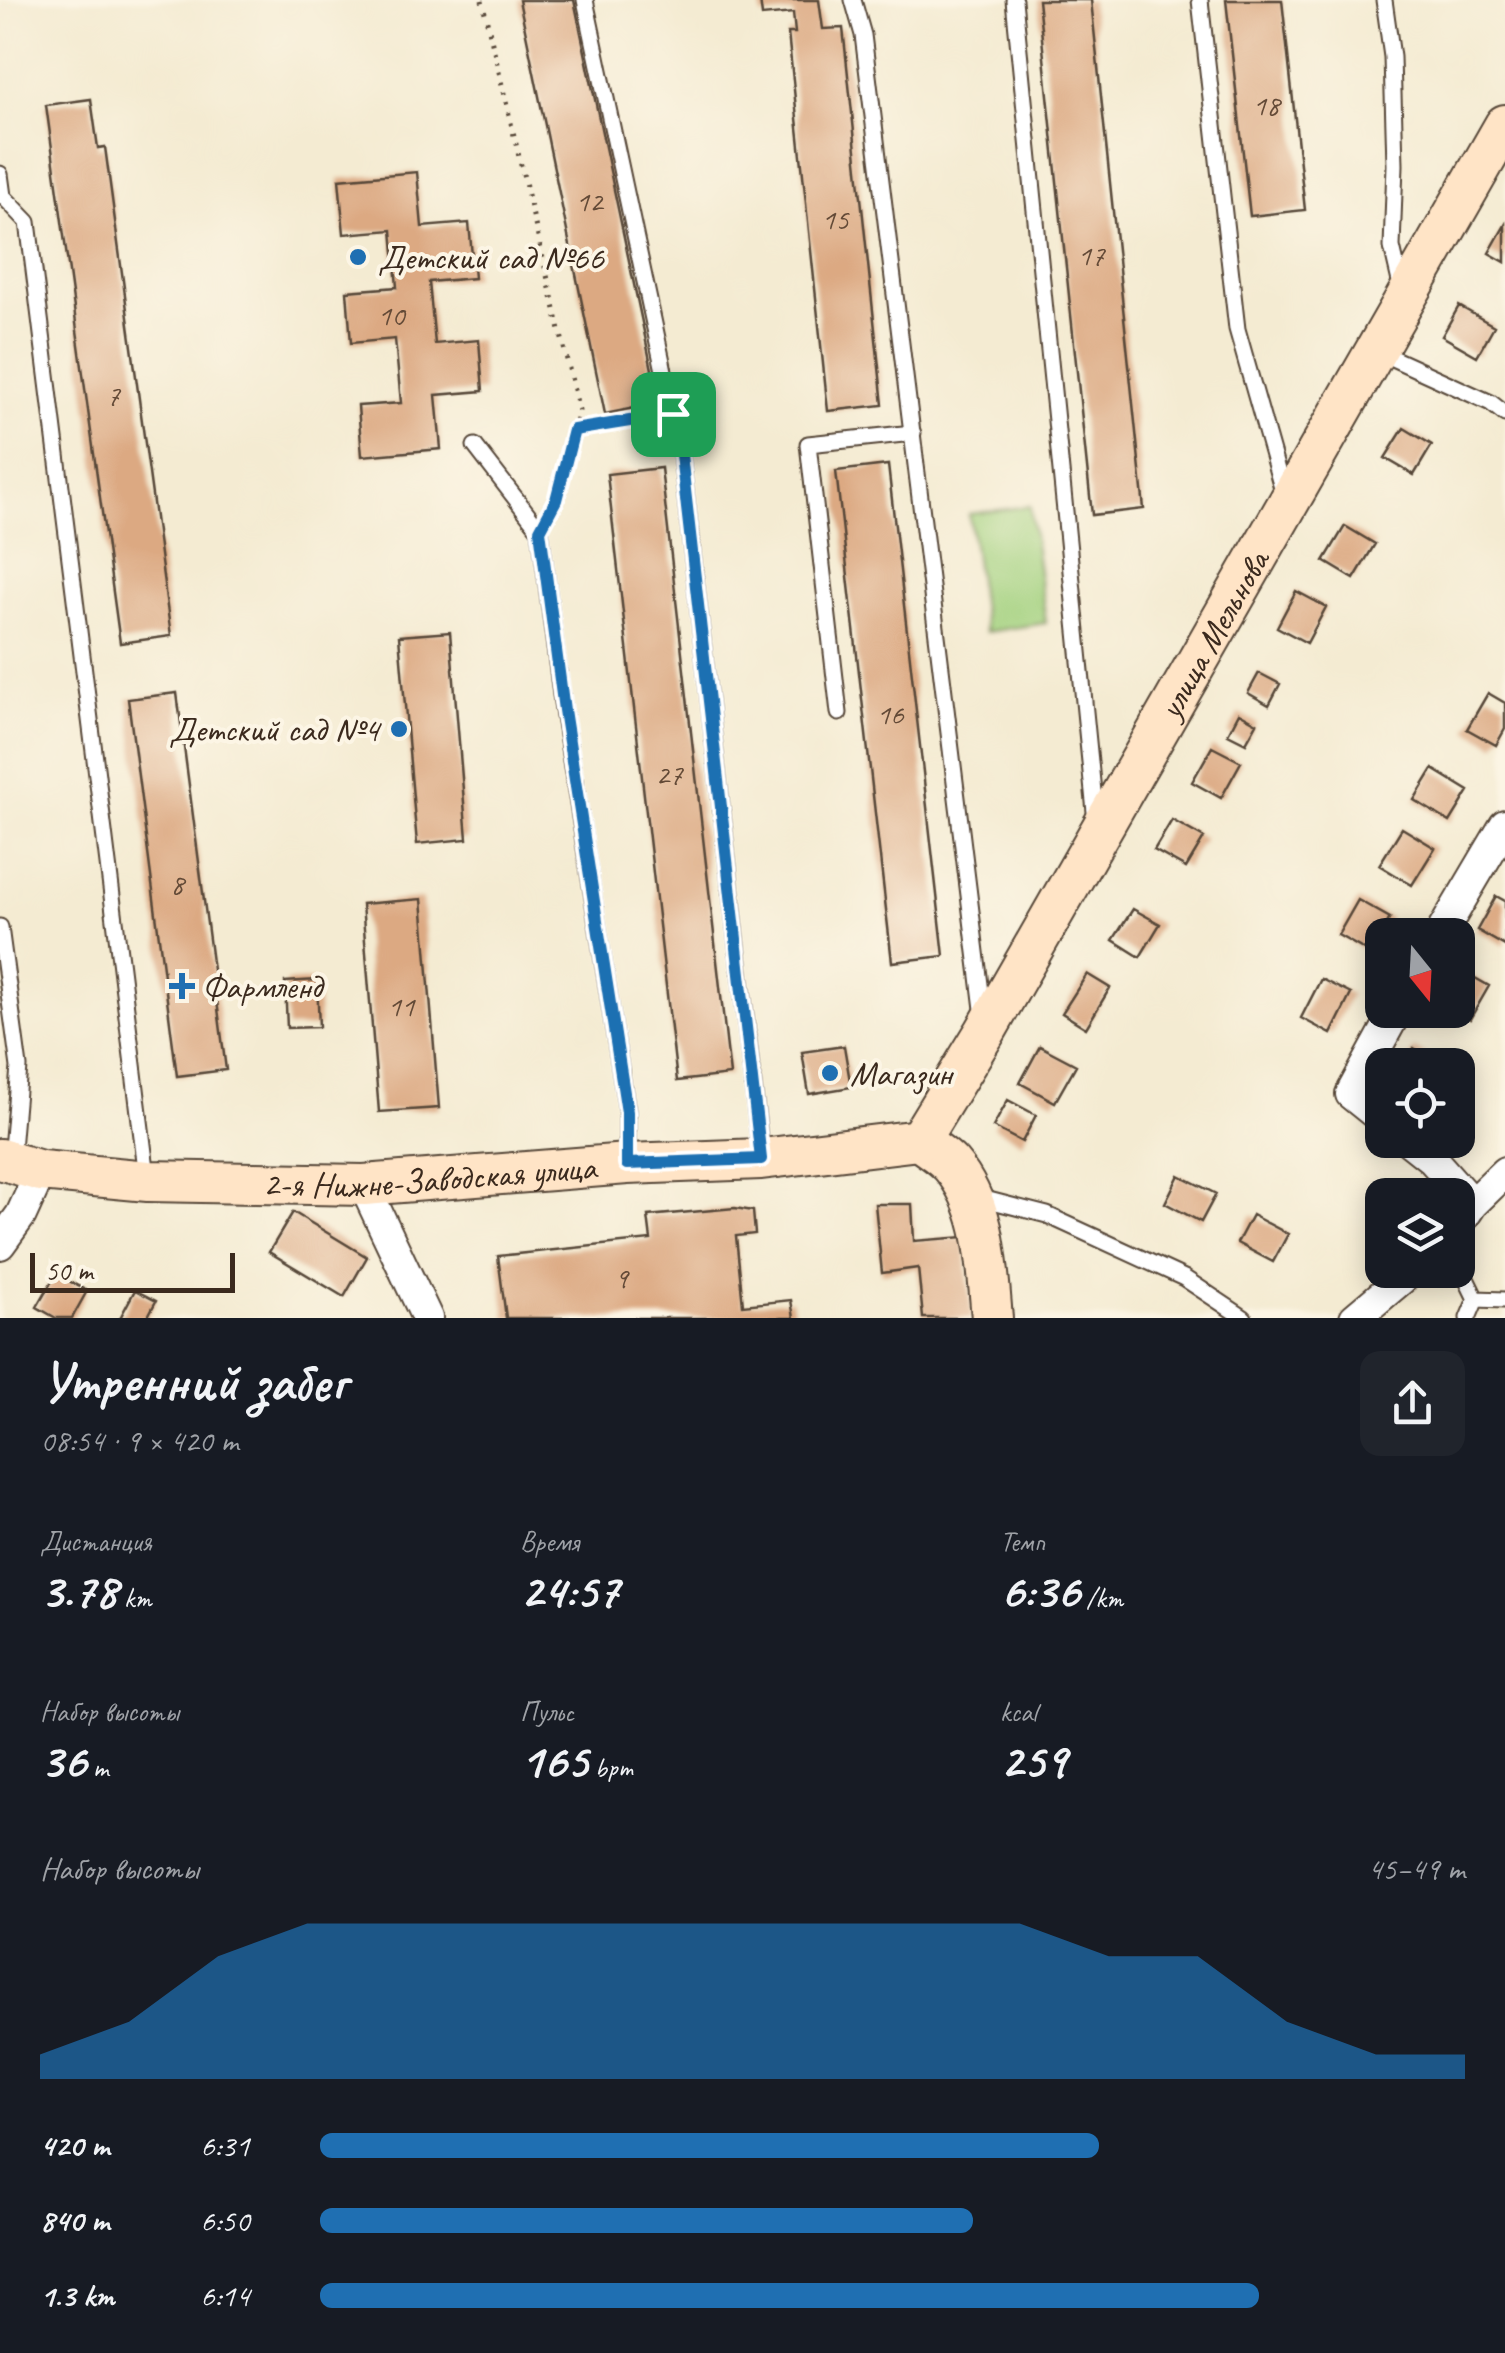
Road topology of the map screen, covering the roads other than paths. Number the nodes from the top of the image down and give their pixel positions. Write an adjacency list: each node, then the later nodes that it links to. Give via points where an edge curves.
1 (585, 0): 23 (lane, via 680,446)
2 (854, 0): 11 (lane)
3 (1014, 0): 16 (lane)
4 (1200, 0): 13 (lane, via 1238,328)
5 (1384, 0): 8 (lane, via 1392,57 1392,247)
6 (1505, 125): 8 (main road, улица Мельнова)
7 (0, 174): 27 (lane, via 3,196 28,222)
8 (1404, 300): 9 (main road, улица Мельнова)
9 (1375, 350): 10 (lane); 13 (main road, улица Мельнова)
10 (1505, 414)
11 (913, 434): 14 (lane, via 808,444); 19 (lane)
12 (475, 446): 25 (lane, via 540,530 627,1112)
13 (1287, 504): 16 (main road, улица Мельнова)
14 (839, 713)
15 (1505, 826): 17 (street)
16 (1098, 836): 19 (main road, улица Мельнова)
17 (1450, 918)
18 (0, 927): 24 (lane, via 19,1067)
19 (986, 1032): 22 (main road, улица Мельнова)
20 (1365, 1067): 21 (street, via 1350,1094)
21 (1365, 1106)
22 (918, 1140): 23 (main road, 2-я Нижне-Заводская улица); 29 (main road, via 950,1164)
23 (761, 1159): 25 (main road, 2-я Нижне-Заводская улица)
24 (18, 1164): 27 (main road, 2-я Нижне-Заводская улица); 31 (street, via 22,1215)
25 (627, 1164): 28 (main road, 2-я Нижне-Заводская улица)
26 (1505, 1172): 30 (street)
27 (148, 1181): 28 (main road, 2-я Нижне-Заводская улица)
28 (364, 1184): 36 (street)
29 (968, 1194): 37 (main road, via 982,1227); 38 (lane, via 1046,1214 1184,1278)
30 (1475, 1203)
31 (0, 1244)
32 (1391, 1288): 39 (street)
33 (1471, 1288): 34 (lane)
34 (1476, 1299): 35 (lane); 40 (lane)
35 (1505, 1300)
36 (426, 1318)
37 (992, 1318)
38 (1244, 1318)
39 (1355, 1318)
40 (1468, 1318)

